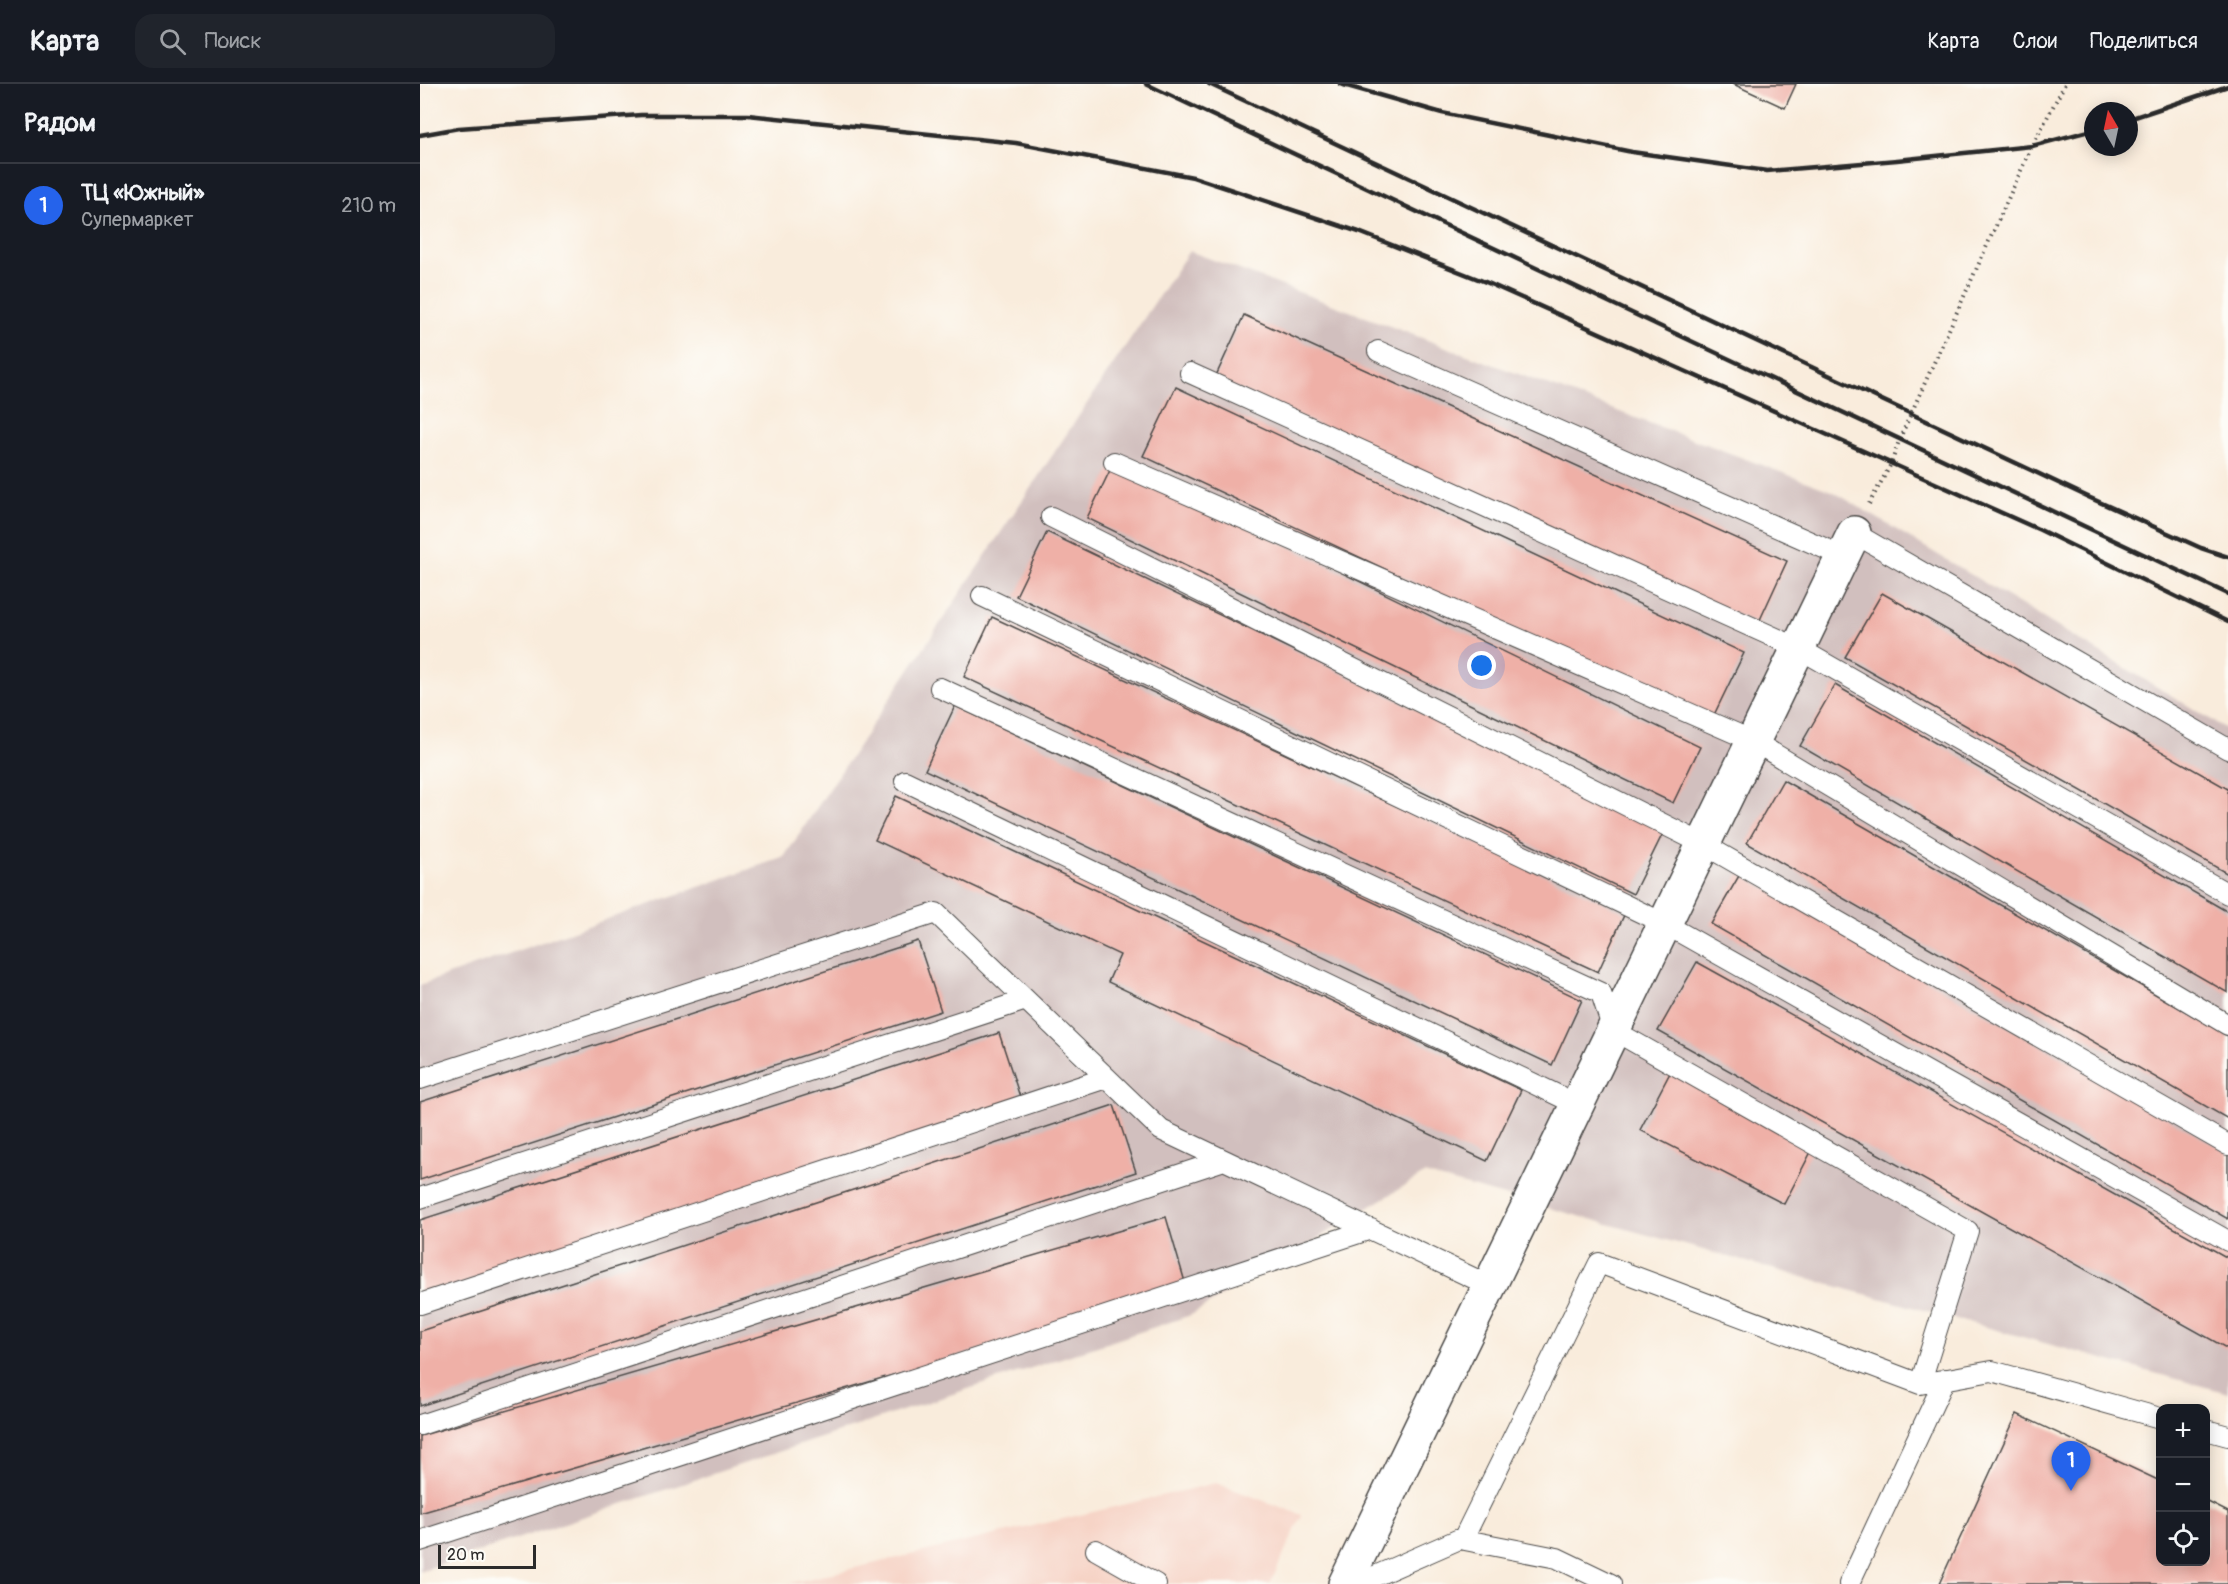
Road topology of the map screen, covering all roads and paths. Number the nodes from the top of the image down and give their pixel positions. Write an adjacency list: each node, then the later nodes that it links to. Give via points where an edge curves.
1 (2065, 84): 6 (path, via 2032,146 1891,464)
2 (1378, 351): 6 (lane)
3 (1190, 373): 8 (lane)
4 (1114, 462): 10 (lane)
5 (1051, 517): 13 (lane)
6 (1848, 545): 8 (street); 11 (lane)
7 (982, 596): 15 (lane)
8 (1798, 648): 10 (street); 14 (lane)
9 (940, 688): 18 (lane, via 1601,993)
10 (1753, 741): 13 (street); 17 (lane)
11 (2228, 749)
12 (905, 781): 21 (lane)
13 (1703, 844): 15 (street); 22 (lane)
14 (2228, 894)
15 (1665, 924): 18 (street); 26 (lane)
16 (1026, 1000): 19 (lane); 20 (lane, via 936,914); 24 (lane)
17 (2228, 1025)
18 (1613, 1030): 21 (street); 30 (lane, via 1968,1231)
19 (1106, 1078): 23 (lane, via 1161,1130); 28 (lane)
20 (420, 1079)
21 (1578, 1105): 27 (street)
22 (2228, 1145)
23 (1224, 1160): 25 (lane); 32 (lane)
24 (420, 1198)
25 (1371, 1229): 27 (lane); 36 (lane)
26 (2228, 1241)
27 (1490, 1286): 39 (street)
28 (420, 1304)
29 (1946, 1379): 30 (lane); 31 (lane, via 1992,1371); 42 (lane)
30 (1920, 1384): 35 (lane, via 1599,1263)
31 (2156, 1417)
32 (420, 1425)
33 (2210, 1431): 34 (lane)
34 (2228, 1436)
35 (1464, 1537): 40 (lane); 41 (lane, via 1557,1558)
36 (420, 1541)
37 (1096, 1550): 38 (lane)
38 (1156, 1584)
39 (1345, 1584)
40 (1357, 1584)
41 (1611, 1584)
42 (1849, 1584)

